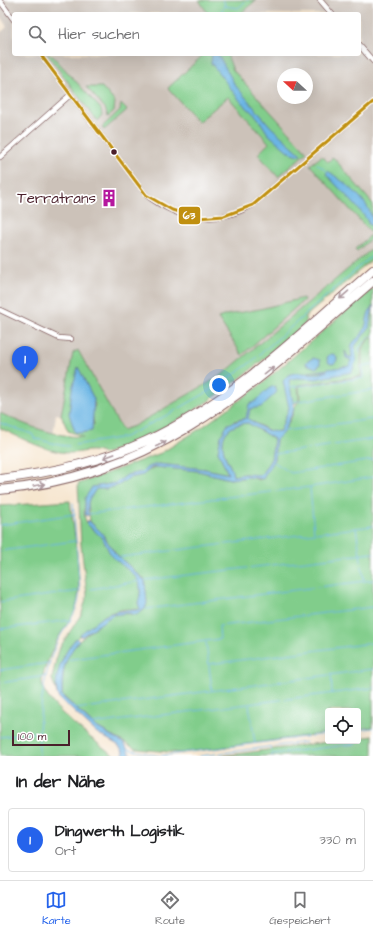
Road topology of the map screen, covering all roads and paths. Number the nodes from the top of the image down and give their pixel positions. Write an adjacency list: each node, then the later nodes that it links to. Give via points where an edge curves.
1 (320, 0): 3 (street)
2 (0, 1): 4 (street)
3 (330, 12)
4 (12, 17)
5 (361, 47): 7 (street)
6 (41, 56): 8 (street)
7 (373, 61)
8 (70, 95): 9 (street, via 146,195 173,212 203,219 231,215 253,205); 10 (street)
9 (373, 102)
10 (0, 156)
11 (373, 270): 15 (highway, one-way to 15, via 243,381 178,424 145,442 98,460 48,472)
12 (373, 281): 16 (highway, one-way to 12, via 49,484 99,470 182,433 249,387)
13 (0, 310): 14 (street, via 59,338)
14 (71, 339)
15 (0, 479)
16 (0, 490)

